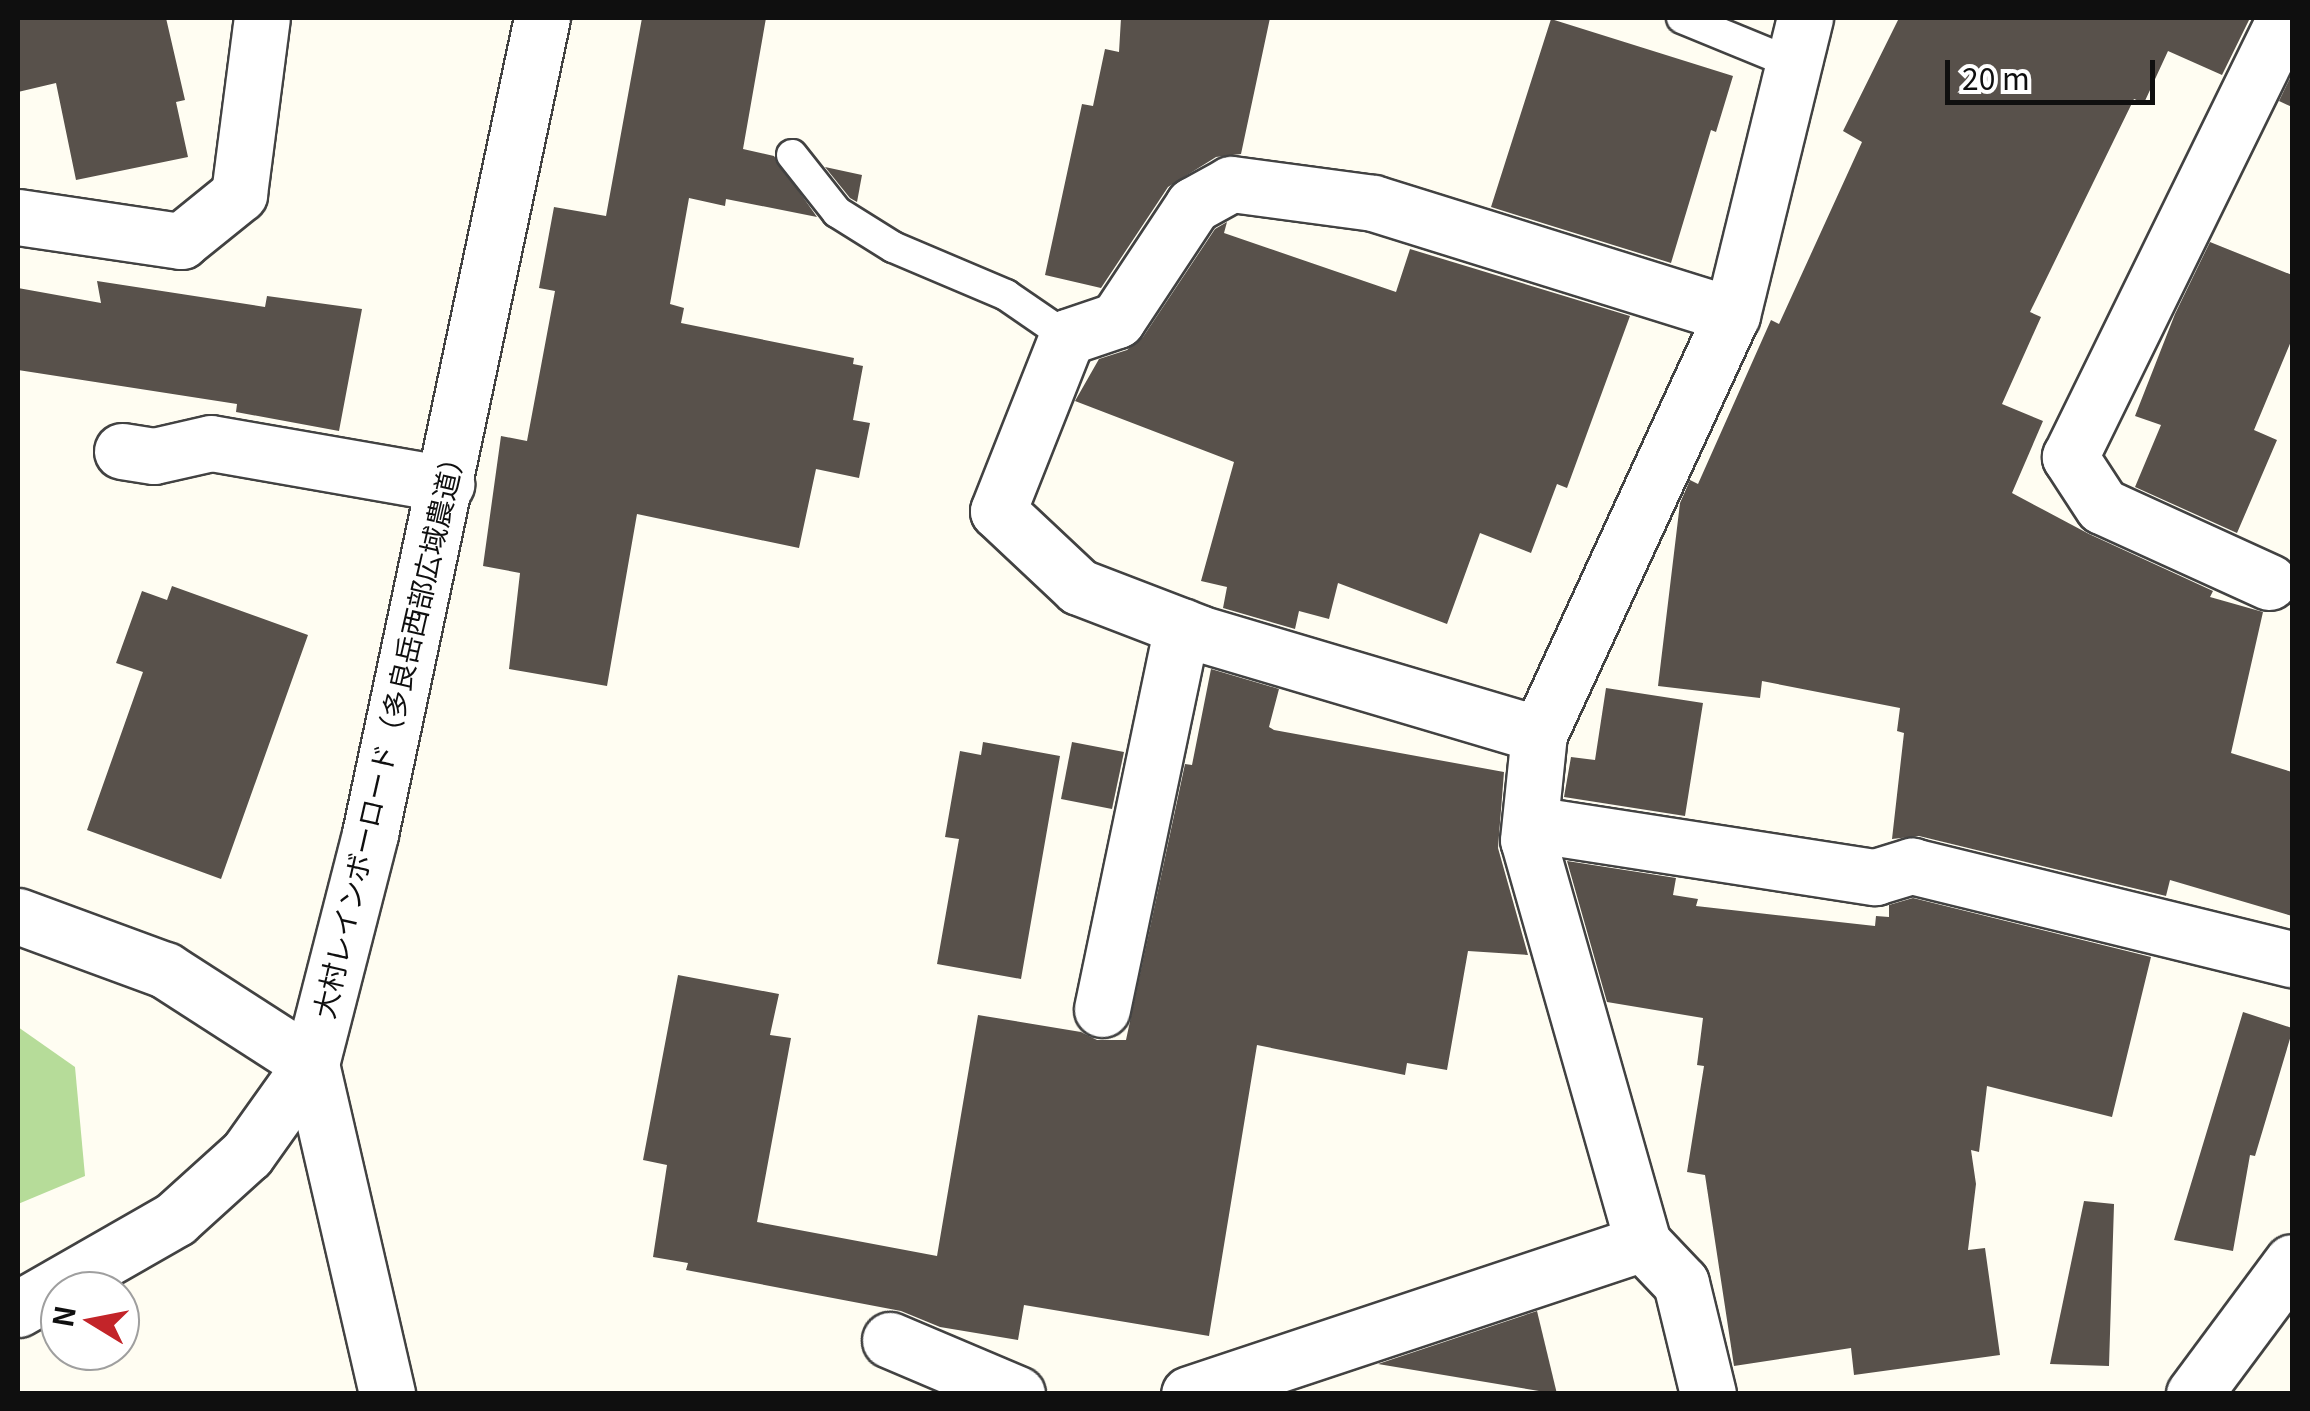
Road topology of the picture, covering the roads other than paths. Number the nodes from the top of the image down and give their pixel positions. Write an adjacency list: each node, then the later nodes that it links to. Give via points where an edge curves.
1 (262, 18): 7 (street, via 240,194 182,241)
2 (542, 18): 11 (street, 大村レインボーロード（多良岳西部広域農道）)
3 (1682, 18): 5 (lane)
4 (2285, 18): 12 (street, via 2070,457 2102,506)
5 (1800, 40): 8 (street)
6 (792, 155): 9 (lane, via 837,212 893,246 1006,294)
7 (18, 217)
8 (1732, 314): 9 (street, via 1374,203 1231,184 1193,204 1117,320); 14 (street)
9 (1066, 337): 13 (street, via 998,511 1079,587)
10 (122, 452): 11 (street, via 154,456 211,443)
11 (446, 484): 19 (street, 大村レインボーロード（多良岳西部広域農道）)
12 (2269, 582)
13 (1182, 626): 14 (street); 18 (street)
14 (1540, 734): 15 (street)
15 (1531, 824): 17 (street, via 1875,876 1912,866); 20 (street, via 1528,840)
16 (18, 916): 19 (street, via 166,970)
17 (2292, 959)
18 (1102, 1009)
19 (312, 1064): 22 (street, 大村レインボーロード（多良岳西部広域農道）, via 247,1154 175,1218); 24 (street)
20 (1643, 1242): 26 (street); 27 (street, via 1681,1283)
21 (2292, 1262): 28 (street)
22 (18, 1309)
23 (890, 1340): 25 (street)
24 (387, 1394)
25 (1017, 1394)
26 (1189, 1394)
27 (1708, 1394)
28 (2194, 1394)

